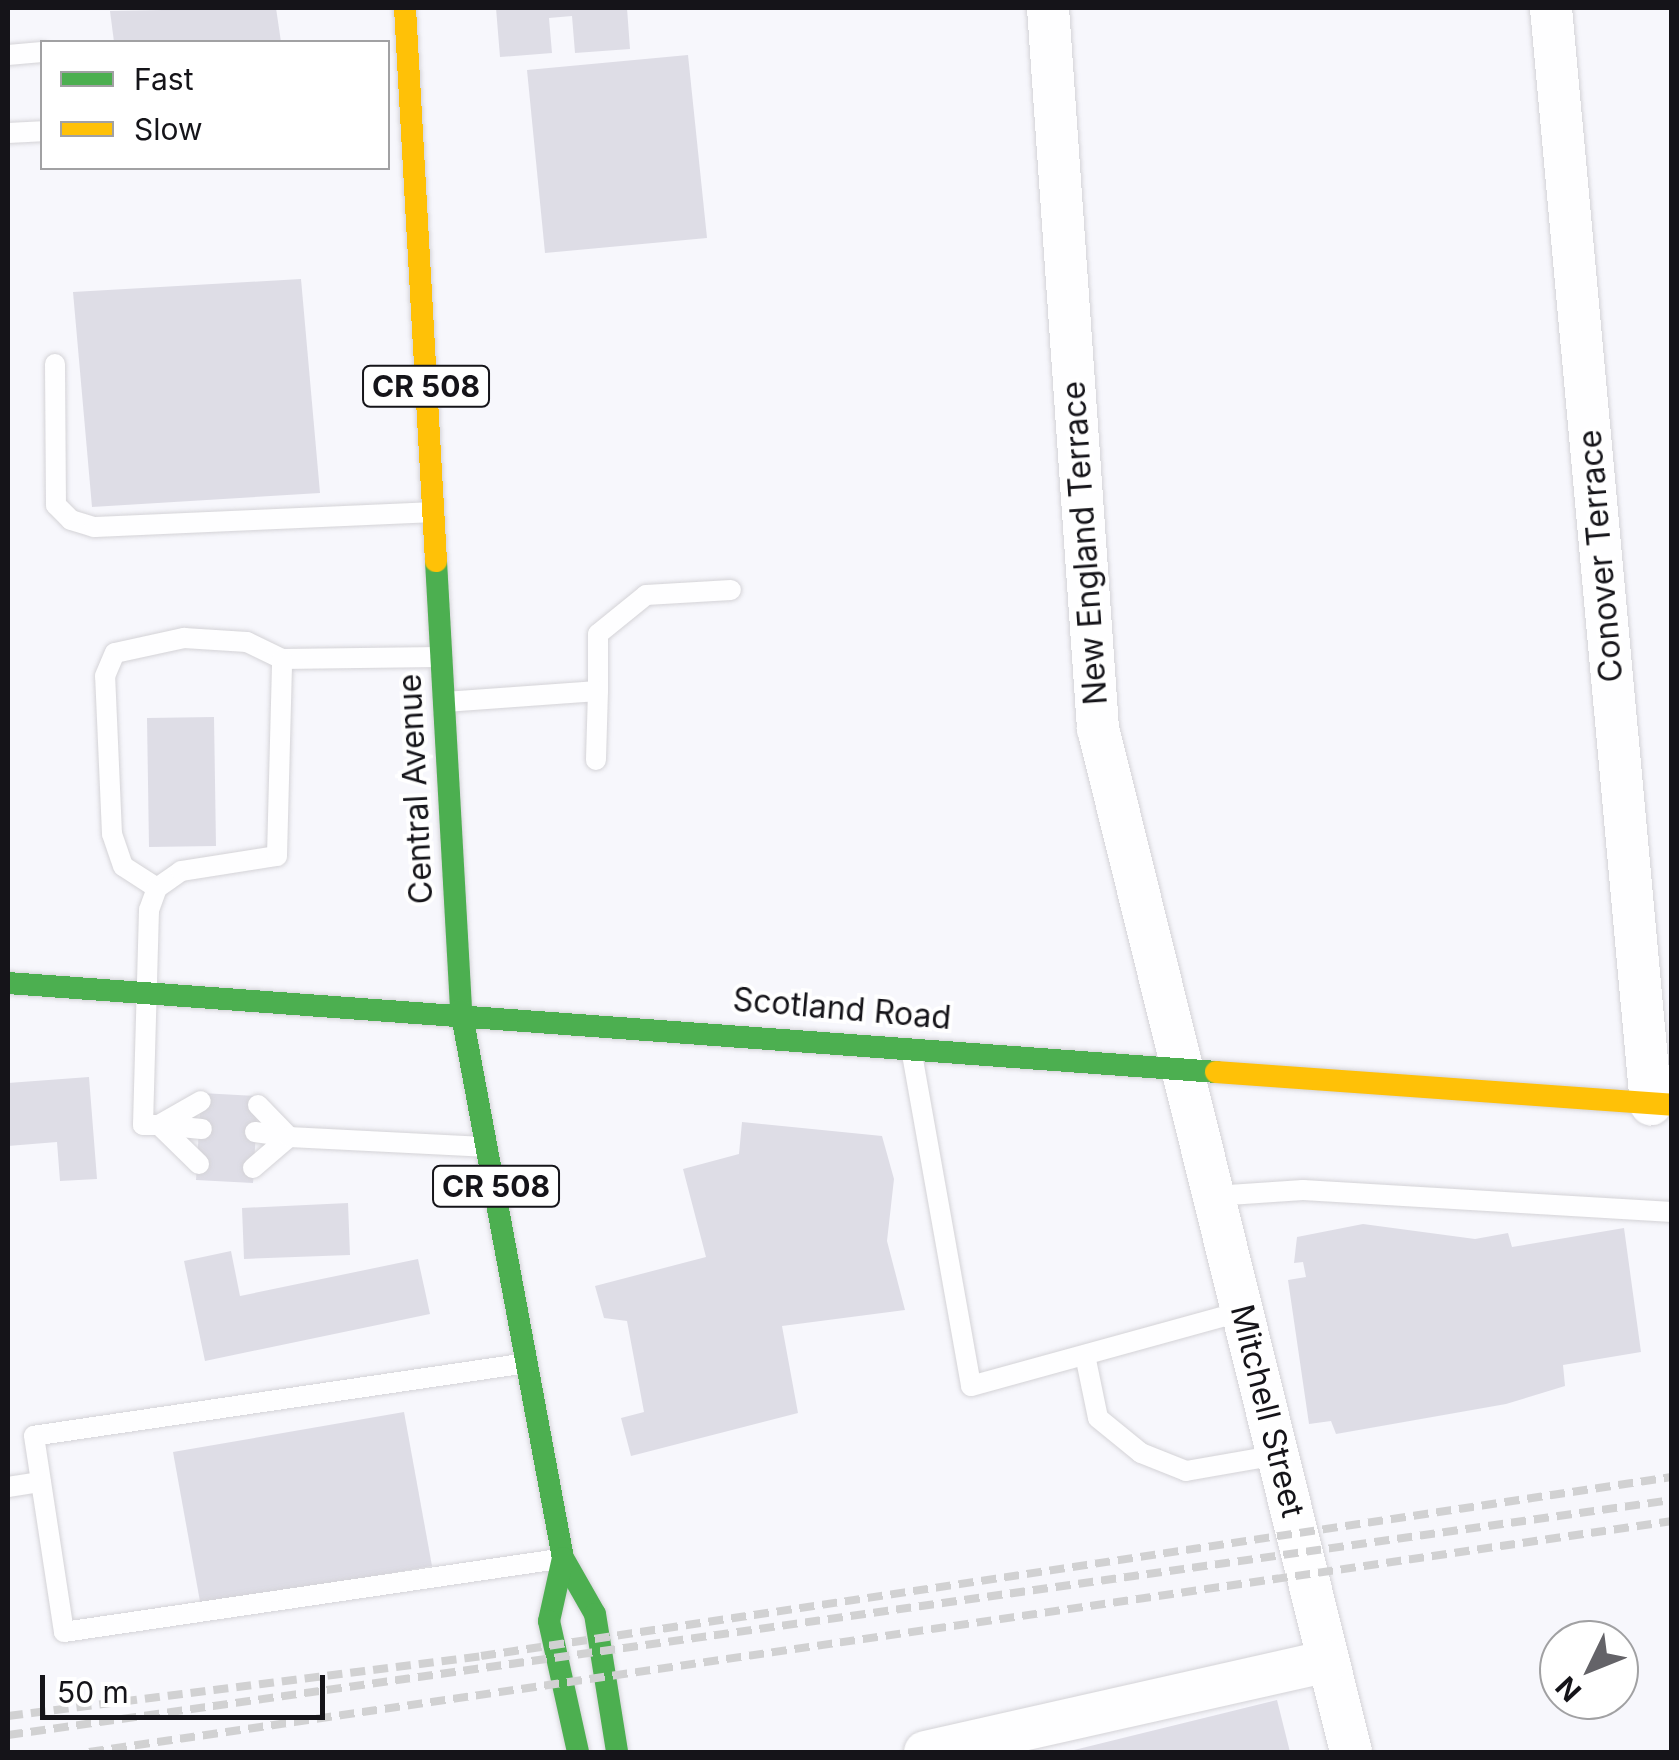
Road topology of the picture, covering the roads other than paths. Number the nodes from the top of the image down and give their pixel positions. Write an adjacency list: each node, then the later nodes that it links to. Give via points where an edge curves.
1 (405, 8): 9 (main road, Central Avenue / CR 508)
2 (1048, 8): 21 (street, New England Terrace, via 1098,728)
3 (1551, 8): 23 (street, Conover Terrace)
4 (40, 52): 5 (lane)
5 (8, 54)
6 (40, 131): 7 (lane)
7 (8, 133)
8 (55, 364): 9 (lane, via 56,504 71,520 94,527)
9 (433, 512): 11 (main road, Central Avenue / CR 508)
10 (731, 590): 13 (lane, via 646,595 598,634)
11 (441, 657): 12 (lane); 14 (main road, Central Avenue / CR 508)
12 (282, 660): 16 (lane, via 277,856 181,871); 16 (lane, via 247,642 184,638 115,653 104,676 112,834 123,866)
13 (598, 691): 14 (lane); 15 (lane)
14 (443, 702): 19 (main road, Central Avenue / CR 508)
15 (596, 760)
16 (156, 888): 18 (lane)
17 (8, 982): 18 (main road, Scotland Road)
18 (143, 991): 19 (main road, Scotland Road); 25 (lane, via 144,1125)
19 (461, 1010): 20 (main road, Scotland Road); 29 (main road, Central Avenue / CR 508)
20 (911, 1047): 21 (main road, Scotland Road); 35 (lane, via 970,1386)
21 (1182, 1070): 23 (main road, Scotland Road); 32 (street, Mitchell Street)
22 (201, 1101): 25 (lane)
23 (1661, 1104)
24 (258, 1105): 28 (lane)
25 (159, 1126): 26 (lane); 30 (lane)
26 (202, 1130)
27 (255, 1132): 28 (lane)
28 (289, 1137): 29 (lane); 31 (lane)
29 (488, 1147): 36 (main road, Central Avenue / CR 508)
30 (199, 1164)
31 (253, 1168)
32 (1214, 1196): 33 (lane, via 1303,1190); 34 (street, Mitchell Street)
33 (1672, 1212)
34 (1243, 1311): 35 (lane); 37 (street, Mitchell Street)
35 (1084, 1354): 37 (lane, via 1098,1418 1141,1453 1186,1471)
36 (529, 1362): 38 (lane, via 34,1436); 40 (main road, Central Avenue / CR 508)
37 (1278, 1455): 41 (street, Mitchell Street)
38 (41, 1482): 39 (lane); 40 (lane, via 64,1632)
39 (8, 1487)
40 (562, 1558): 42 (main road, Central Avenue / CR 508, via 548,1621); 43 (main road, Central Avenue / CR 508, via 595,1614)
41 (1328, 1661): 44 (street); 45 (street, Mitchell Street)
42 (578, 1752)
43 (617, 1752)
44 (925, 1752)
45 (1352, 1752)

